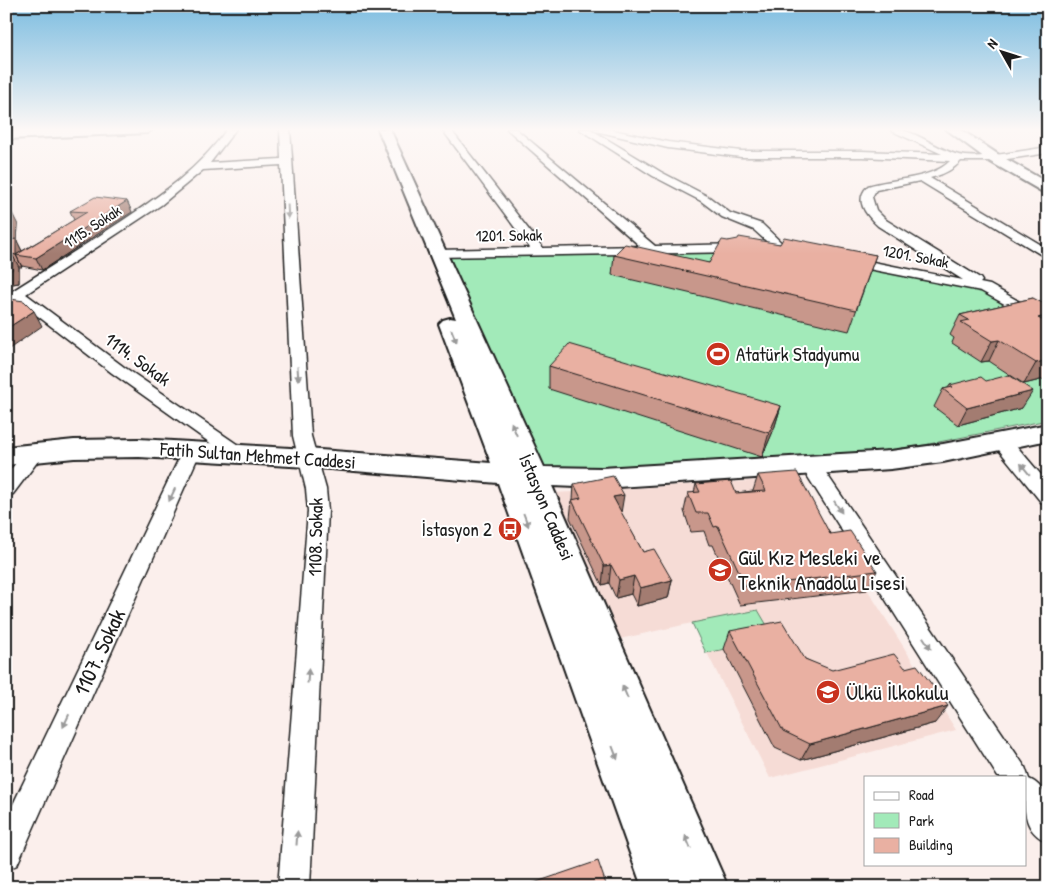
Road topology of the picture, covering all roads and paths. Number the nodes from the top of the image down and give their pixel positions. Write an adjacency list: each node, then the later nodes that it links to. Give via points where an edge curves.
1 (197, 171): 18 (street, 1115. Sokak, via 142,213)
2 (287, 171): 26 (street, 1108. Sokak, one-way to 26, via 302,436)
3 (390, 171): 28 (main road, İstasyon Caddesi, one-way to 28)
4 (402, 171): 14 (main road, İstasyon Caddesi)
5 (478, 171): 13 (street)
6 (560, 171): 12 (street)
7 (651, 171): 12 (street, 1201. Sokak, via 705,199 726,215 758,227 785,248)
8 (939, 171): 10 (street)
9 (1015, 171): 11 (main road)
10 (923, 178): 15 (street); 17 (street, via 872,188 867,195 870,214)
11 (1048, 190)
12 (652, 250): 13 (street, 1201. Sokak)
13 (539, 252): 14 (street, 1201. Sokak)
14 (438, 254): 28 (main road, İstasyon Caddesi, one-way to 14)
15 (1048, 255)
16 (838, 259): 17 (street, 1201. Sokak)
17 (985, 288): 19 (street, 1201. Sokak)
18 (12, 297): 24 (street, 1114. Sokak)
19 (1048, 324)
20 (1048, 432): 21 (main road, Fatih Sultan Mehmet Caddesi)
21 (1002, 441): 27 (main road, Fatih Sultan Mehmet Caddesi, via 900,459); 30 (street, one-way to 21)
22 (192, 450): 23 (main road, Fatih Sultan Mehmet Caddesi, via 107,448); 24 (main road, Fatih Sultan Mehmet Caddesi); 34 (street, 1107. Sokak, one-way to 34)
23 (35, 453): 25 (main road, Fatih Sultan Mehmet Caddesi); 29 (street)
24 (237, 453): 26 (main road, Fatih Sultan Mehmet Caddesi)
25 (6, 456)
26 (307, 458): 28 (main road, Fatih Sultan Mehmet Caddesi); 35 (street, 1108. Sokak, one-way to 26, via 318,511 316,489)
27 (811, 466): 28 (main road, Fatih Sultan Mehmet Caddesi, via 602,478); 31 (street, one-way to 31)
28 (522, 475): 36 (main road, İstasyon Caddesi, one-way to 36); 37 (main road, İstasyon Caddesi, one-way to 28)
29 (6, 489)
30 (1048, 497)
31 (1014, 776)
32 (1026, 794): 33 (street)
33 (1048, 827)
34 (6, 854)
35 (294, 887)
36 (666, 887)
37 (706, 887)

